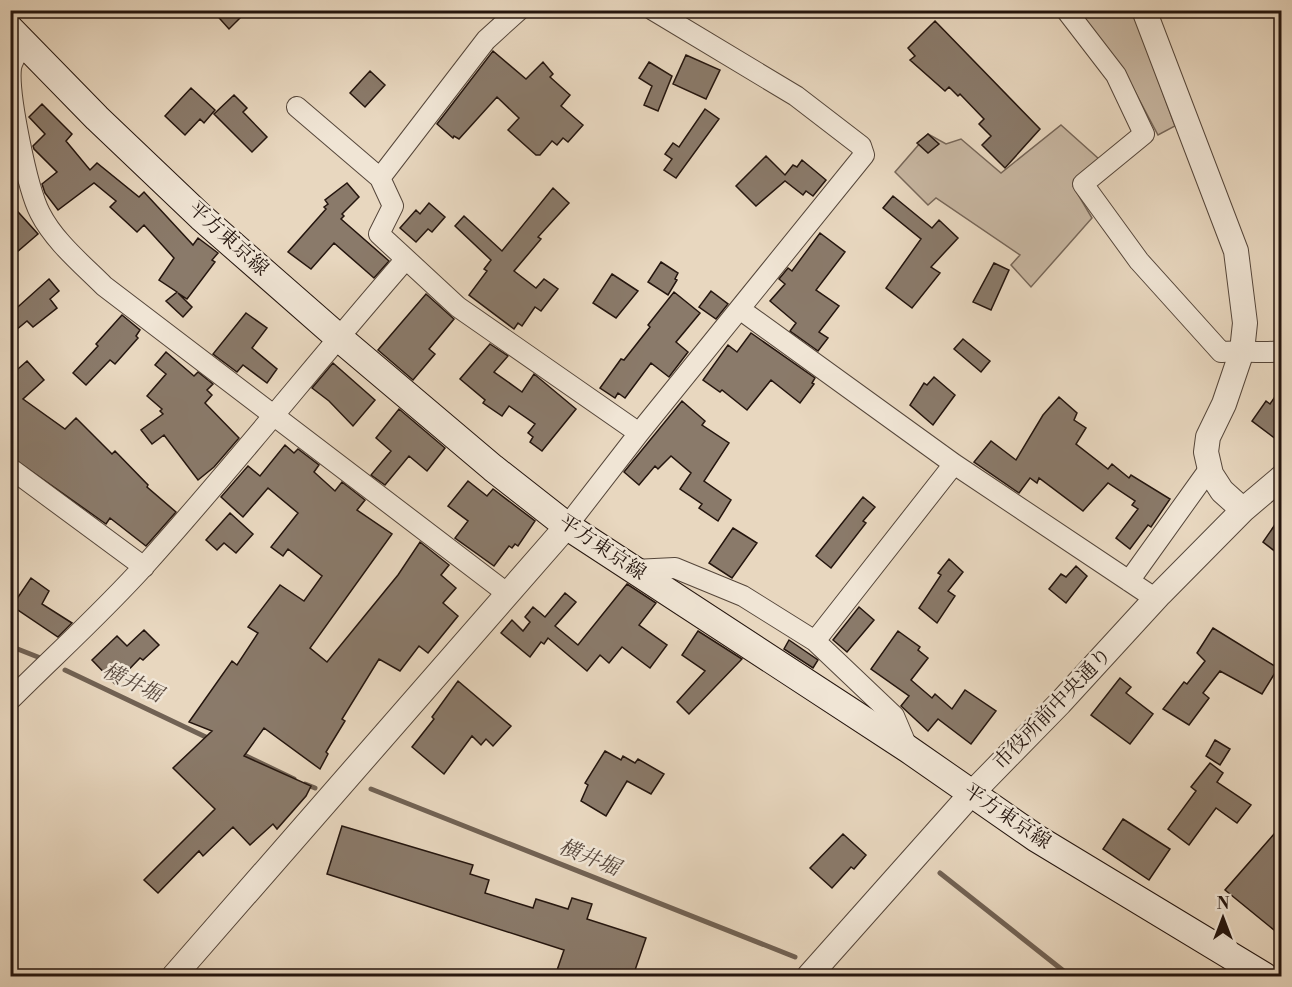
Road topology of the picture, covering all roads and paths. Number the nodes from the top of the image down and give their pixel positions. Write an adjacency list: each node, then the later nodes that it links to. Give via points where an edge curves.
1 (519, 10): 7 (street, via 486,40)
2 (653, 10): 9 (street, via 796,96 861,146 864,155)
3 (1065, 10): 11 (street, via 1116,75 1144,134 1083,184 1139,261 1221,352)
4 (1144, 10): 11 (street, via 1236,251 1245,323)
5 (17, 36): 10 (main road, 平方東京線, via 184,200); 13 (street, via 11,66 12,87 27,181 54,235 104,286)
6 (297, 107): 7 (street)
7 (380, 178): 8 (street, via 393,206 379,234)
8 (406, 259): 10 (street); 14 (street, via 458,308)
9 (741, 310): 14 (street); 15 (street)
10 (338, 337): 13 (street); 20 (main road, 平方東京線)
11 (1242, 351): 12 (street); 17 (street, via 1208,437)
12 (1281, 351)
13 (274, 418): 21 (street); 24 (street)
14 (639, 433): 20 (street)
15 (954, 464): 23 (street); 26 (street)
16 (10, 468): 21 (street)
17 (1210, 468): 19 (street, via 1222,491); 23 (street)
18 (1281, 477): 19 (street, 市役所前中央通り)
19 (1243, 510): 25 (street, 市役所前中央通り)
20 (567, 526): 22 (main road, 平方東京線); 24 (street)
21 (144, 567): 27 (street)
22 (634, 570): 26 (street, via 675,568 743,596); 28 (main road, 平方東京線)
23 (1129, 581): 25 (street)
24 (508, 594): 30 (street)
25 (1156, 599): 29 (street, 市役所前中央通り)
26 (816, 640): 28 (street, via 894,716)
27 (10, 700)
28 (908, 748): 29 (main road, 平方東京線)
29 (971, 794): 31 (street, 市役所前中央通り); 32 (main road, 平方東京線, via 1036,838)
30 (174, 976)
31 (809, 976)
32 (1264, 976)

